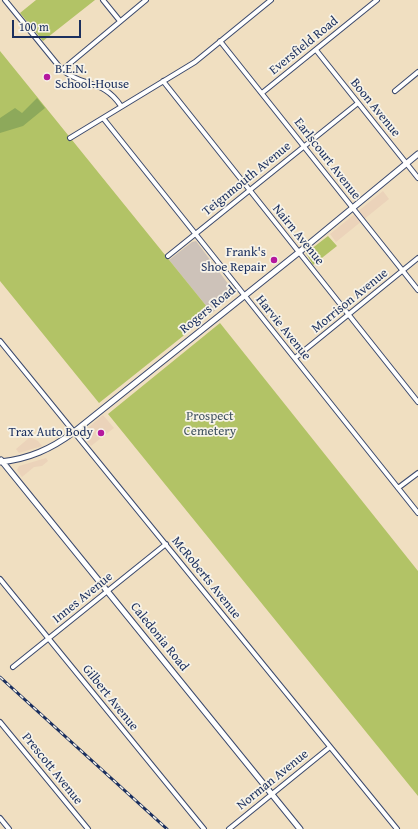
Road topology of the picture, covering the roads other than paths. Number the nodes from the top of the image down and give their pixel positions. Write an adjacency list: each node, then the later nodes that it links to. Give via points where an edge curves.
1 (5, 0): 9 (street)
2 (103, 0): 6 (street)
3 (146, 0): 6 (street)
4 (270, 0): 7 (street)
5 (377, 0): 8 (street, Eversfield Road)
6 (120, 21): 9 (street)
7 (220, 41): 11 (street, via 195,62); 13 (street, Earlscourt Avenue)
8 (316, 50): 13 (street, Eversfield Road); 14 (street, Boon Avenue)
9 (62, 70): 15 (street, via 74,78 106,89)
10 (418, 72): 12 (street)
11 (163, 81): 15 (street); 22 (street, Nairn Avenue)
12 (395, 91)
13 (262, 93): 18 (street, Earlscourt Avenue)
14 (358, 103): 18 (street, Teignmouth Avenue); 20 (street, Boon Avenue)
15 (121, 106): 16 (street)
16 (103, 118): 17 (street); 24 (street, Harvie Avenue)
17 (70, 138)
18 (304, 146): 22 (street, Teignmouth Avenue); 23 (street, Earlscourt Avenue)
19 (418, 154): 20 (street, Rogers Road)
20 (407, 164): 21 (street, Boon Avenue); 23 (street, Rogers Road)
21 (418, 178)
22 (250, 191): 24 (street, Teignmouth Avenue); 25 (street, Nairn Avenue)
23 (353, 208): 25 (street, Rogers Road); 28 (street, Earlscourt Avenue)
24 (196, 234): 26 (street, Teignmouth Avenue); 30 (street, Harvie Avenue)
25 (298, 253): 30 (street, Rogers Road); 31 (street, Nairn Avenue)
26 (168, 256)
27 (418, 258): 28 (street, Morrison Avenue)
28 (403, 271): 29 (street, Earlscourt Avenue); 31 (street, Morrison Avenue)
29 (418, 290)
30 (244, 295): 33 (street, Harvie Avenue); 35 (street, Rogers Road)
31 (348, 314): 33 (street, Morrison Avenue); 34 (street, Nairn Avenue)
32 (0, 341): 35 (street, McRoberts Avenue)
33 (295, 358): 38 (street, Harvie Avenue)
34 (418, 402)
35 (74, 432): 36 (street, Rogers Road, via 41,453 24,459); 40 (street, McRoberts Avenue)
36 (1, 461): 42 (street, Caledonia Road)
37 (418, 473): 38 (street)
38 (398, 488): 39 (street, Harvie Avenue)
39 (418, 513)
40 (166, 544): 42 (street, Innes Avenue); 46 (street, McRoberts Avenue)
41 (0, 579): 43 (street, Gilbert Avenue)
42 (108, 591): 43 (street, Innes Avenue); 47 (street, Caledonia Road)
43 (49, 638): 44 (street, Innes Avenue); 51 (street, Gilbert Avenue)
44 (13, 667)
45 (0, 722): 50 (street, Prescott Avenue)
46 (330, 747): 47 (street, Norman Avenue); 54 (street, McRoberts Avenue)
47 (272, 794): 52 (street, Norman Avenue); 53 (street, Caledonia Road)
48 (0, 818): 49 (street)
49 (9, 829)
50 (88, 829)
51 (204, 829)
52 (228, 829)
53 (300, 829)
54 (397, 829)

